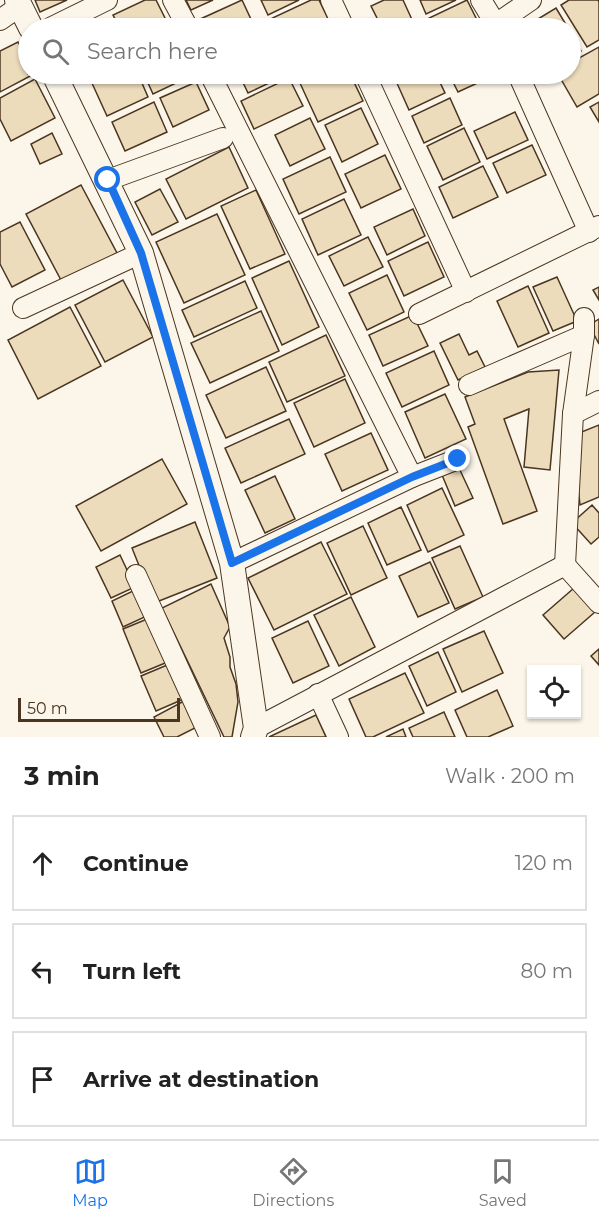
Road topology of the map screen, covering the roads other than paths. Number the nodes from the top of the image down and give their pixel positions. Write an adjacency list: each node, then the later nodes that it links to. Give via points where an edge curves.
1 (106, 0): 8 (street)
2 (173, 0): 9 (street)
3 (331, 0): 10 (street)
4 (481, 0): 11 (street)
5 (531, 0): 12 (street)
6 (19, 3): 7 (street); 13 (street)
7 (26, 18)
8 (70, 18)
9 (183, 18)
10 (339, 18)
11 (492, 18)
12 (507, 18)
13 (0, 20)
14 (59, 84): 19 (street)
15 (215, 84): 29 (street)
16 (370, 84): 22 (street)
17 (523, 84): 20 (street)
18 (223, 138): 19 (street)
19 (108, 180): 21 (street)
20 (594, 229): 22 (street)
21 (141, 253): 23 (street); 30 (street)
22 (466, 292): 24 (street)
23 (23, 308)
24 (419, 314)
25 (469, 385): 27 (street, via 584,327)
26 (599, 401): 27 (street)
27 (573, 414): 31 (street)
28 (458, 459): 29 (street)
29 (412, 477): 30 (street)
30 (232, 563): 35 (street)
31 (565, 565): 33 (street); 34 (street)
32 (136, 575): 36 (street)
33 (599, 603)
34 (318, 694): 35 (street); 37 (street)
35 (254, 732)
36 (210, 737)
37 (338, 737)

